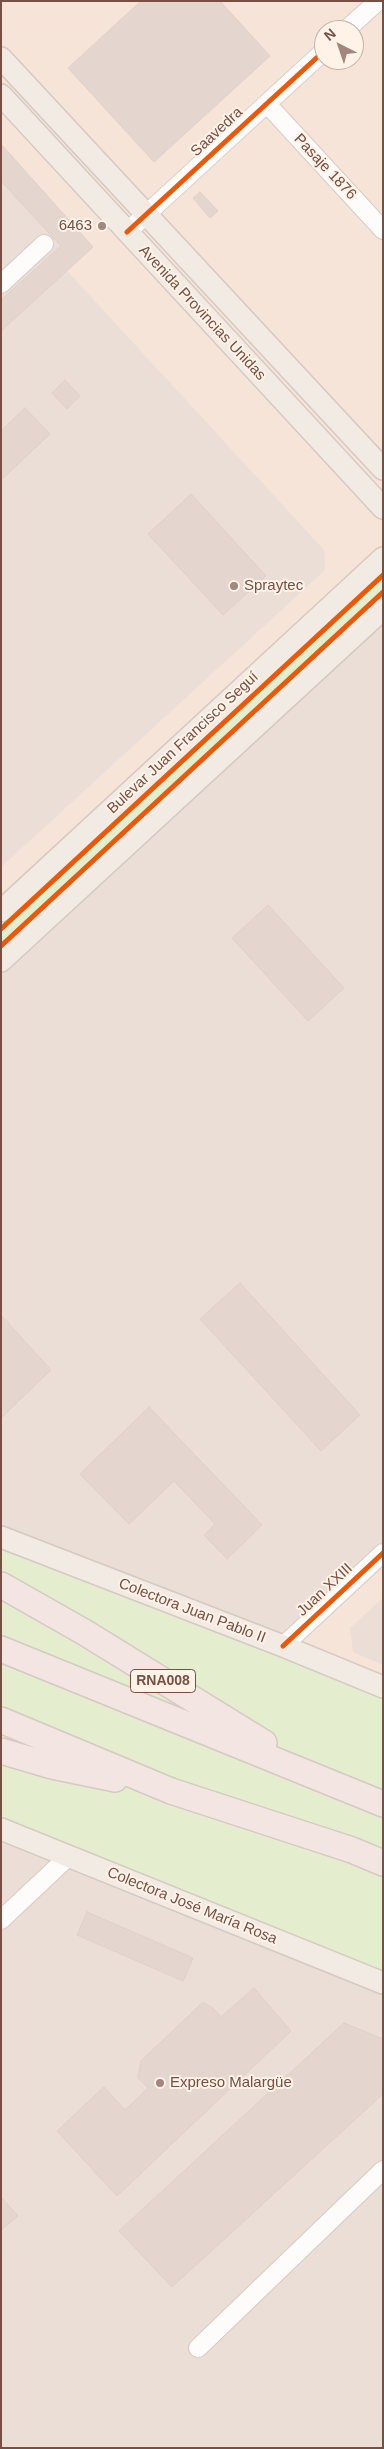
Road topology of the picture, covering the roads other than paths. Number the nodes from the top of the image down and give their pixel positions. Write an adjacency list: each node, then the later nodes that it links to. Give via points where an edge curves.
1 (378, 1): 2 (street)
2 (357, 20)
3 (1, 58): 7 (main road, Avenida Provincias Unidas)
4 (314, 60): 6 (street, Saavedra)
5 (1, 95): 9 (main road, Avenida Provincias Unidas)
6 (267, 104): 7 (street, Saavedra); 8 (street, Pasaje 1876)
7 (146, 214): 9 (street, Saavedra); 12 (main road, Avenida Provincias Unidas)
8 (383, 230)
9 (127, 232): 13 (main road, Avenida Provincias Unidas)
10 (44, 244): 11 (street)
11 (1, 284)
12 (383, 469)
13 (383, 508)
14 (383, 558): 16 (main road, Bulevar Juan Francisco Seguí)
15 (383, 609): 17 (main road)
16 (1, 911)
17 (1, 962)
18 (1, 1537): 21 (main road, Colectora Juan Pablo II)
19 (383, 1553): 21 (street, Juan XXIII)
20 (1, 1585): 26 (highway, RNA008, via 92,1637)
21 (283, 1646): 23 (main road, Colectora Juan Pablo II)
22 (1, 1649): 26 (highway, RNA008)
23 (383, 1687)
24 (1, 1720): 27 (highway)
25 (1, 1751): 27 (highway, via 52,1766)
26 (323, 1780): 28 (highway, RNA008)
27 (171, 1791): 31 (highway)
28 (383, 1804)
29 (1, 1828): 30 (main road, Colectora José María Rosa)
30 (68, 1857): 32 (street); 33 (main road, Colectora José María Rosa)
31 (383, 1863)
32 (1, 1920)
33 (383, 1983)
34 (383, 2170): 35 (street)
35 (198, 2348)

